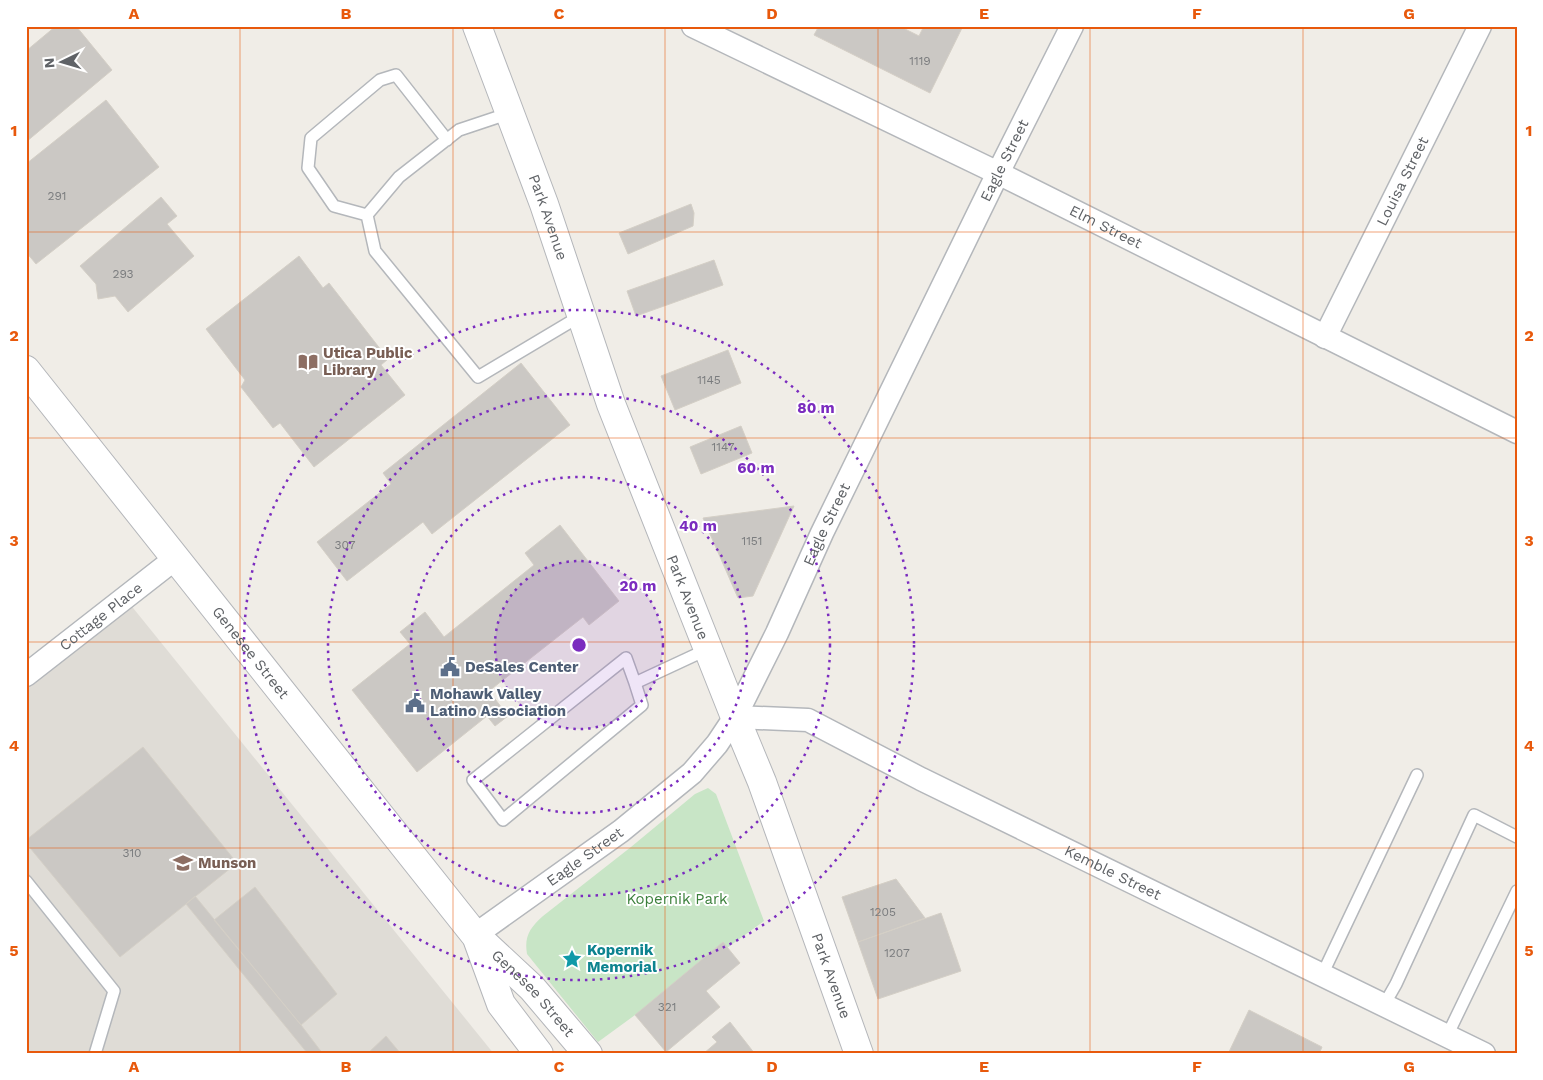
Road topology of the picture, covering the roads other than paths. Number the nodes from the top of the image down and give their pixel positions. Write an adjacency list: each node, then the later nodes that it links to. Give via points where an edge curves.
1 (477, 26): 5 (street, Park Avenue)
2 (693, 26): 7 (street, Elm Street)
3 (1072, 26): 7 (street, Eagle Street)
4 (1480, 26): 10 (street, Louisa Street)
5 (510, 113): 6 (lane, via 459,130); 9 (street, Park Avenue)
6 (447, 140): 8 (lane, via 399,177); 8 (lane, via 396,75 380,80 311,138 308,168 334,206)
7 (998, 173): 10 (street, Elm Street); 17 (street, Eagle Street)
8 (366, 215): 9 (lane, via 375,252 478,377)
9 (582, 315): 14 (street, Park Avenue, via 612,404)
10 (1325, 337): 12 (street, Elm Street)
11 (26, 370): 13 (street, Genesee Street)
12 (1517, 432)
13 (176, 558): 15 (street, Cottage Place); 22 (street, Genesee Street)
14 (708, 648): 16 (lane); 17 (street, Park Avenue)
15 (26, 675)
16 (635, 683): 16 (lane, via 626,658 472,780 503,820 642,705)
17 (735, 717): 22 (street, Eagle Street, via 717,744 685,779 621,831); 23 (street, Kemble Street, via 808,720 921,779); 29 (street, Park Avenue, via 762,782)
18 (1417, 775): 23 (lane)
19 (1517, 837): 24 (lane, via 1474,815)
20 (26, 881): 26 (lane, via 114,991)
21 (1517, 890): 25 (lane)
22 (475, 935): 27 (street, Genesee Street, via 501,1004); 28 (street, Genesee Street, via 532,988)
23 (1322, 975): 24 (street, Kemble Street)
24 (1384, 1005): 25 (street, Kemble Street)
25 (1456, 1044): 30 (street, Kemble Street)
26 (95, 1054)
27 (539, 1054)
28 (588, 1054)
29 (859, 1054)
30 (1484, 1054)

